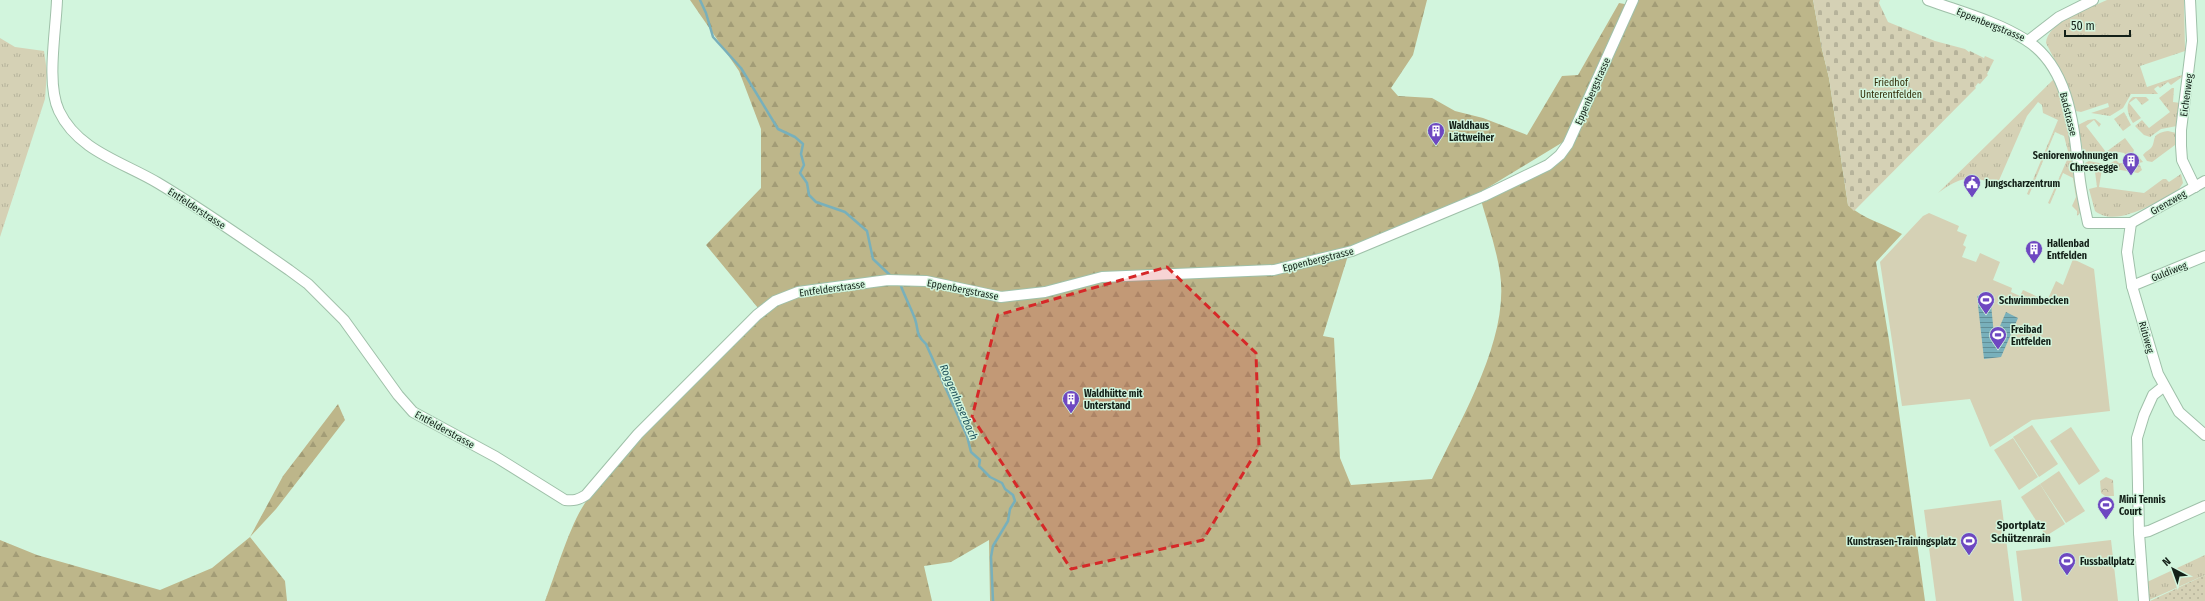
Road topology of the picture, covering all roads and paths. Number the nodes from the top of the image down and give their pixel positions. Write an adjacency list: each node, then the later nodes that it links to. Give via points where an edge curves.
1 (57, 0): 11 (street, Entfelderstrasse, via 52,79 59,111 69,129 96,151 157,182 308,284 344,320 413,412 496,457 565,500 578,500 586,495 644,428 757,314 775,302 798,292)
2 (1633, 0): 11 (street, Eppenbergstrasse, via 1568,144 1548,165 1491,193 1352,251 1274,270 1102,277 1044,292 1001,297 926,281)
3 (1928, 0): 6 (street, Eppenbergstrasse, via 2000,26)
4 (2093, 0): 6 (street, Eppenbergstrasse, via 2059,16)
5 (2190, 0): 8 (street, Eichenweg, via 2192,41 2181,146 2182,160)
6 (2028, 41): 9 (street, Badstrasse, via 2047,60 2059,78 2067,101 2088,223)
7 (2205, 181): 8 (street, Grenzweg)
8 (2195, 187): 9 (street, Grenzweg)
9 (2131, 223): 12 (street, Rütiweg, via 2127,252)
10 (2205, 256): 12 (street, Guldiweg)
11 (888, 280)
12 (2132, 286): 13 (street, Rütiweg)
13 (2163, 387): 14 (street, Rütiweg, via 2179,412); 16 (street, via 2153,395 2137,438)
14 (2205, 435)
15 (2205, 506): 16 (street, via 2150,531)
16 (2139, 533): 17 (street)
17 (2144, 601)

